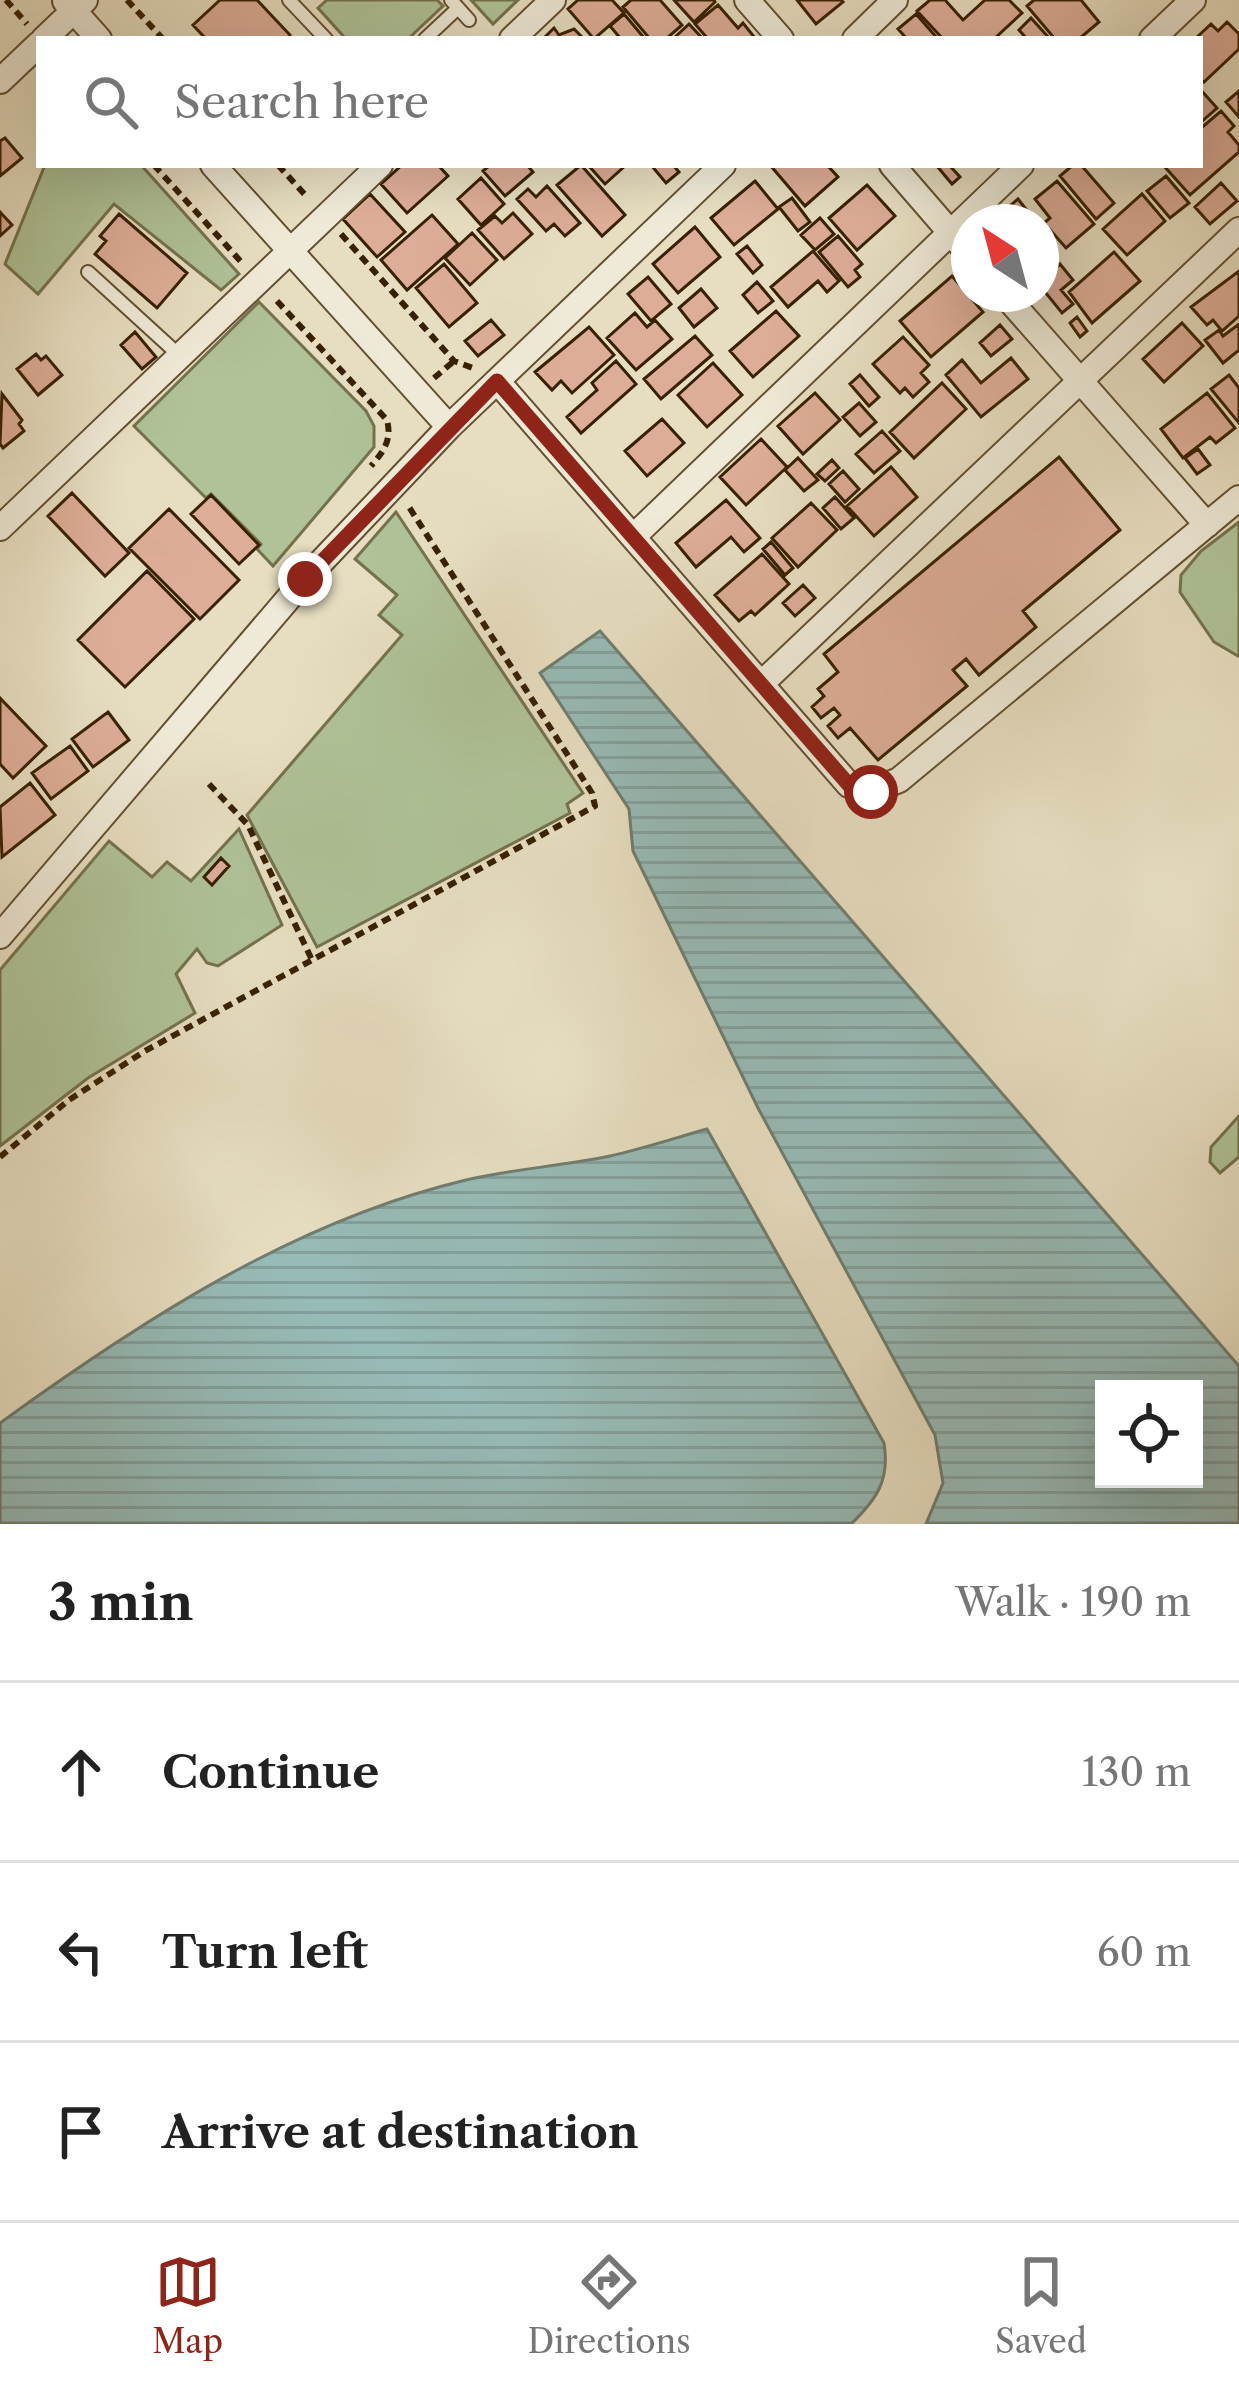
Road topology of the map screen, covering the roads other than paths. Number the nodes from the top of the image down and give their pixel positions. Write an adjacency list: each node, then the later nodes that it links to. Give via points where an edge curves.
1 (289, 0): 11 (lane)
2 (553, 0): 13 (street)
3 (747, 0): 14 (street)
4 (895, 0): 15 (street)
5 (1193, 0): 16 (street)
6 (74, 4): 9 (street); 10 (street)
7 (454, 4): 8 (lane); 12 (lane)
8 (469, 20)
9 (45, 36)
10 (97, 36)
11 (323, 36)
12 (427, 36)
13 (515, 36)
14 (779, 36)
15 (857, 36)
16 (1155, 36)
17 (36, 46): 18 (street)
18 (0, 81)
19 (216, 168): 26 (street)
20 (377, 168): 26 (street)
21 (720, 168): 30 (street)
22 (895, 168): 25 (street)
23 (1018, 168): 25 (street)
24 (1239, 230): 31 (street)
25 (950, 232): 36 (street)
26 (290, 251): 29 (street); 32 (street)
27 (88, 272): 29 (lane)
28 (1020, 312): 31 (street)
29 (180, 356): 35 (street)
30 (488, 374): 32 (street); 36 (street)
31 (1080, 381): 34 (street); 37 (street)
32 (448, 428): 38 (street, via 305,579)
33 (1239, 498): 34 (street)
34 (1207, 525): 37 (street, via 899,780 871,792 849,785)
35 (0, 528)
36 (633, 537): 37 (street)
37 (761, 684)
38 (0, 936)

